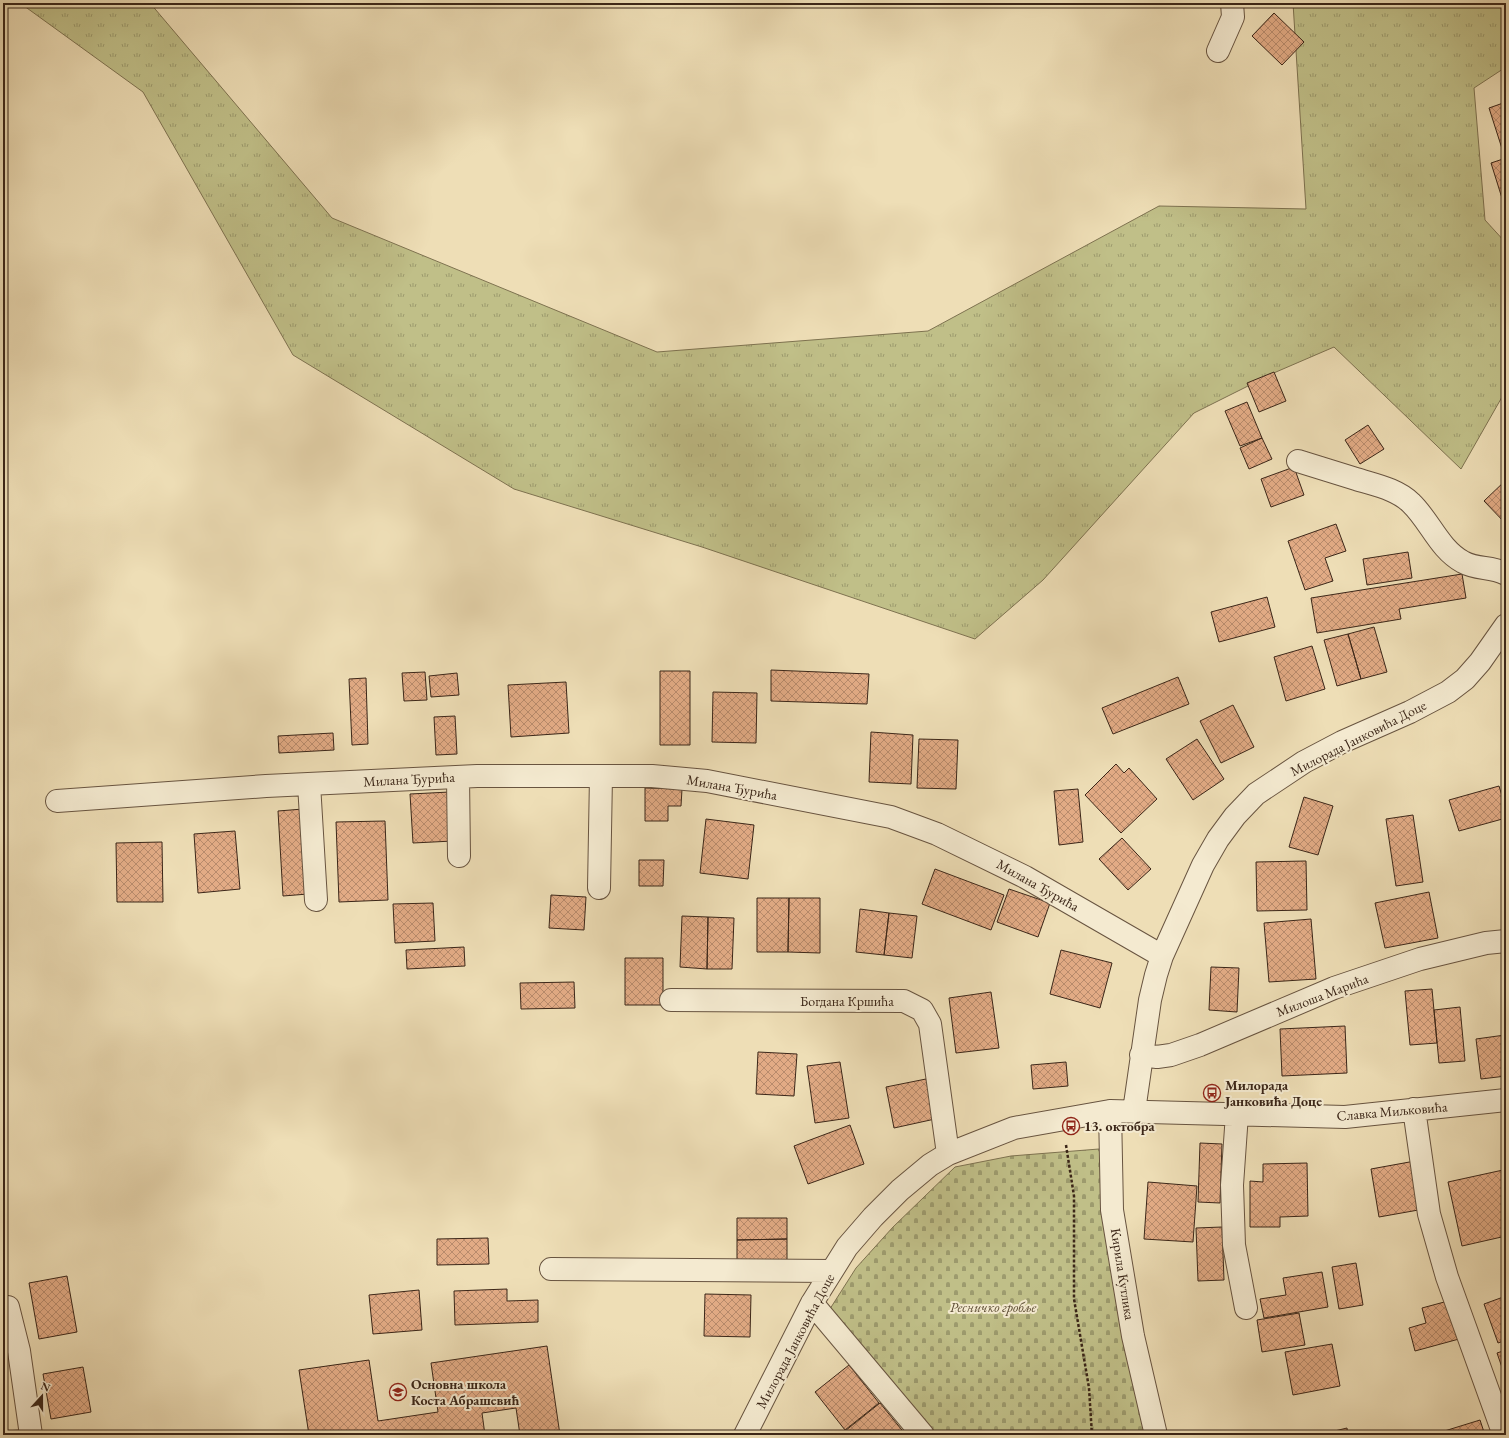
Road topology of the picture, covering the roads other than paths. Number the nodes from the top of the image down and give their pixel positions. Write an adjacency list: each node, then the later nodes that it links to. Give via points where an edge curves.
1 (1232, 3): 2 (street, via 1233,17)
2 (1218, 51)
3 (1298, 461): 4 (street, via 1393,491 1411,502 1454,556 1472,566 1497,569)
4 (1506, 574)
5 (1506, 625): 14 (street, Милорада Јанковића Доце, via 1480,662 1465,679 1448,692 1304,762 1256,794 1218,839 1203,865)
6 (601, 776): 7 (street, Милана Ђурића); 11 (street); 14 (street, Милана Ђурића, via 652,776 706,781 891,817 937,834 1025,877)
7 (458, 777): 8 (street, Милана Ђурића); 10 (street)
8 (310, 784): 9 (street, Милана Ђурића); 12 (street)
9 (57, 801)
10 (459, 856)
11 (599, 888)
12 (316, 900)
13 (1506, 941): 16 (street, Милоша Марића, via 1486,943 1420,959 1334,988 1171,1055)
14 (1162, 956): 16 (street, Милорада Јанковића Доце, via 1150,1000)
15 (671, 1000): 22 (street, Богдана Кршића, via 904,1001 922,1010 930,1024)
16 (1141, 1055): 20 (street, Милорада Јанковића Доце)
17 (1506, 1100): 18 (street, Славка Миљковића)
18 (1414, 1109): 21 (street, Славка Миљковића, via 1345,1117); 32 (street, via 1429,1214 1447,1277)
19 (1110, 1111): 20 (street, Милорада Јанковића Доце); 22 (street, Милорада Јанковића Доце, via 1014,1128); 31 (street, Кирила Кутлика, via 1112,1210 1133,1336)
20 (1134, 1111): 21 (street, Славка Миљковића)
21 (1237, 1114): 27 (street, via 1232,1185 1234,1245)
22 (948, 1154): 24 (street, Милорада Јанковића Доце, via 930,1165 879,1211 847,1247)
23 (551, 1269): 24 (street)
24 (832, 1271): 25 (street, Милорада Јанковића Доце)
25 (812, 1302): 29 (street, Милорада Јанковића Доце); 30 (street)
26 (8, 1307): 28 (street, via 19,1351)
27 (1246, 1308)
28 (31, 1435)
29 (745, 1435)
30 (923, 1435)
31 (1156, 1435)
32 (1504, 1435)

